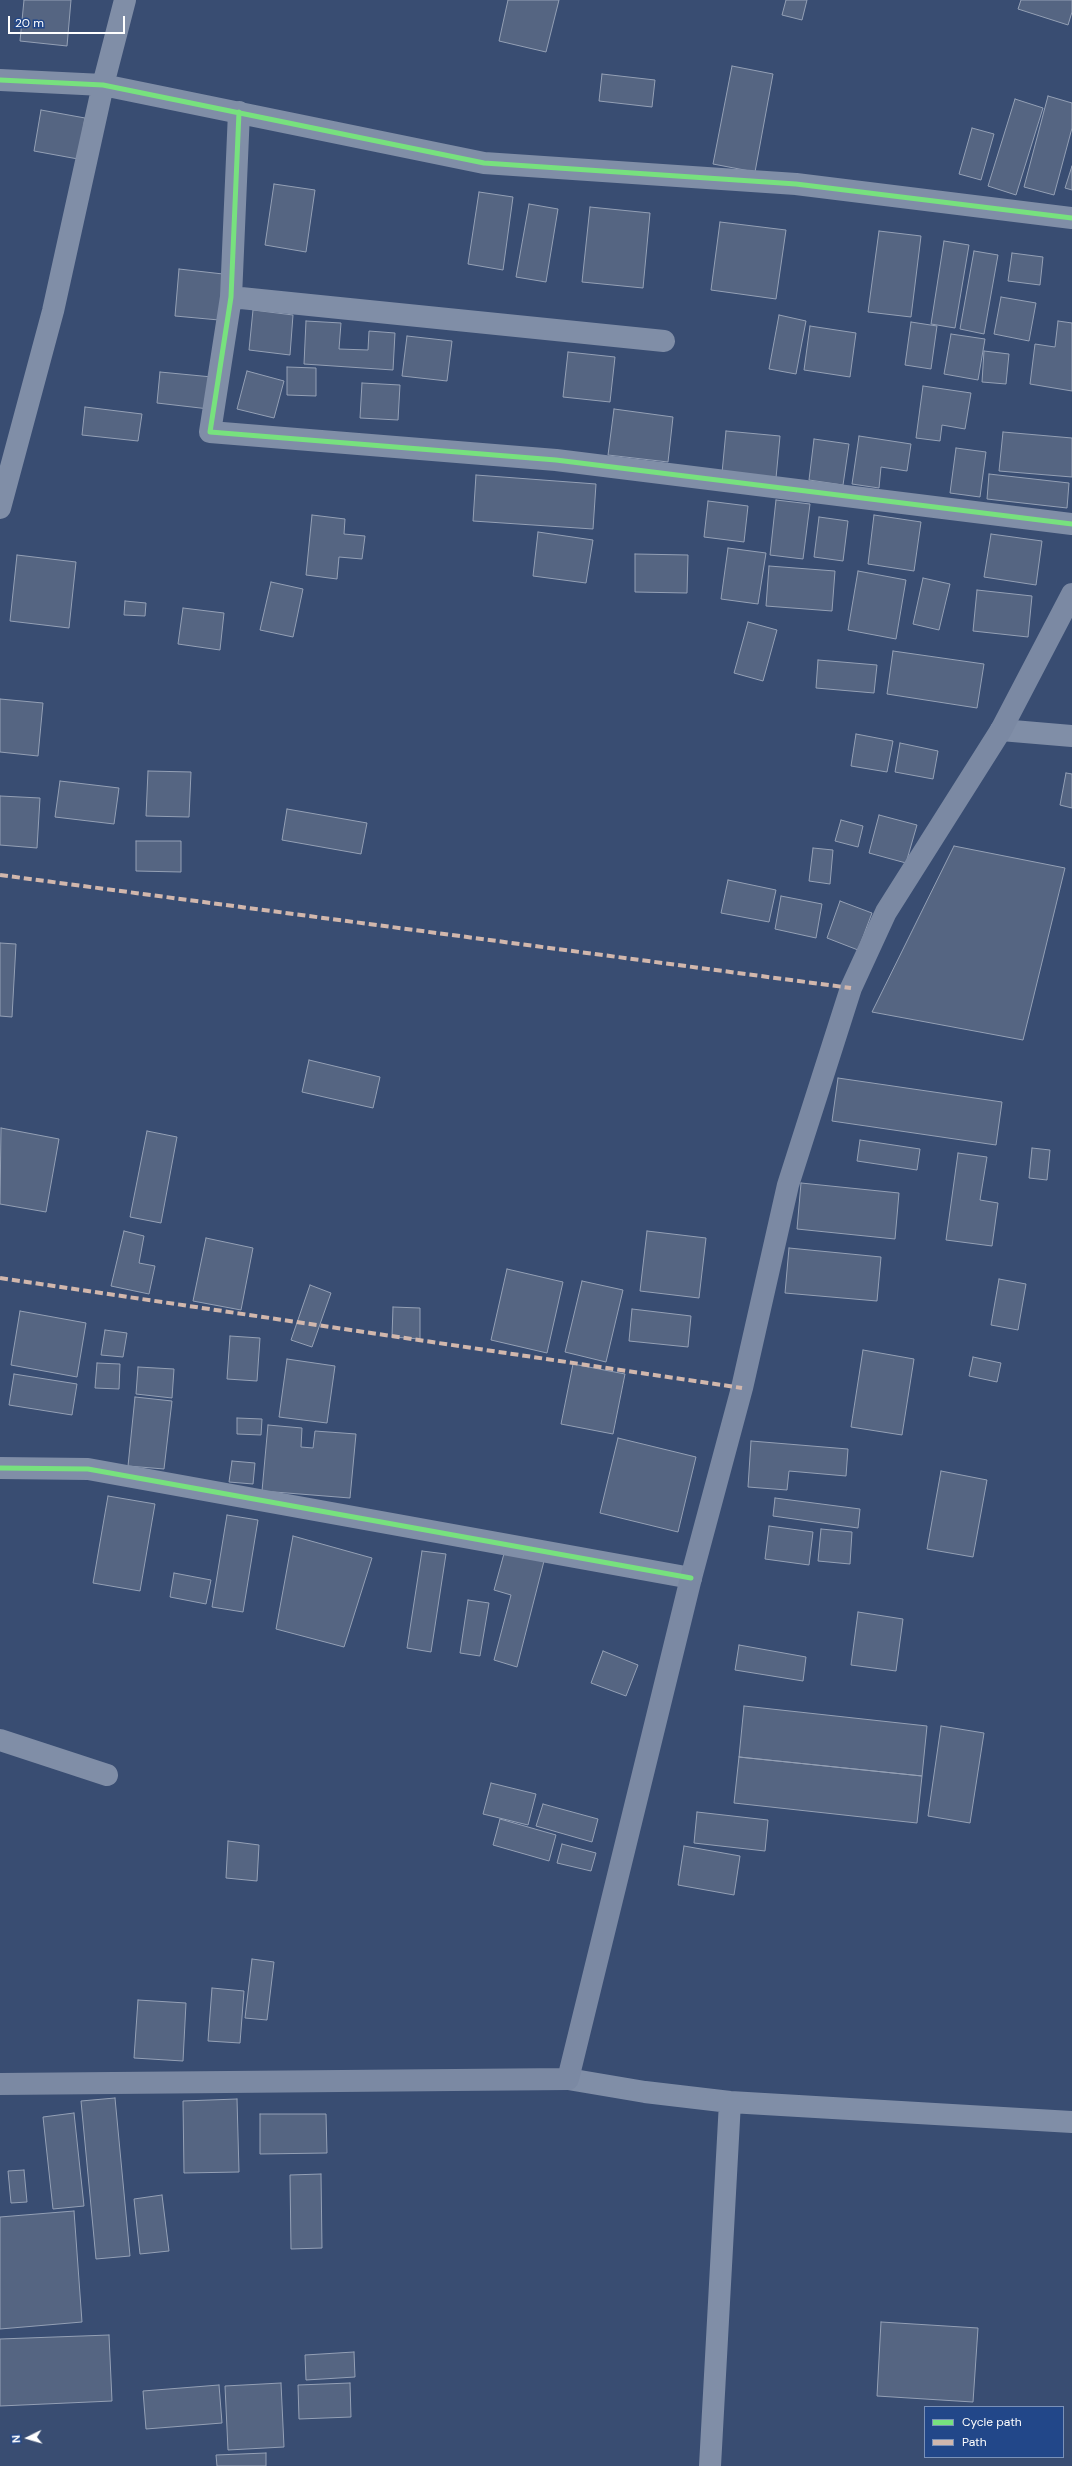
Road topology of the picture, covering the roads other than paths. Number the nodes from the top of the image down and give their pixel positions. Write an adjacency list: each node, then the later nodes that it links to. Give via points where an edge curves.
1 (125, 0): 3 (street)
2 (0, 80): 3 (street)
3 (103, 85): 4 (street); 8 (street, via 53,311)
4 (239, 112): 5 (street, via 484,163 796,184); 6 (street)
5 (1072, 218)
6 (231, 297): 7 (street); 9 (street, via 210,432 556,460)
7 (664, 341)
8 (0, 508)
9 (1072, 524)
10 (1072, 594): 11 (main road)
11 (1001, 730): 12 (street); 14 (main road, via 886,912 851,988 788,1185 742,1388)
12 (1072, 736)
13 (0, 1468): 14 (street, via 88,1469)
14 (691, 1578): 17 (main road)
15 (0, 1740): 16 (street)
16 (107, 1775)
17 (568, 2079): 18 (main road); 19 (street, via 645,2092)
18 (0, 2084)
19 (730, 2102): 20 (street); 21 (street)
20 (1072, 2122)
21 (710, 2466)

